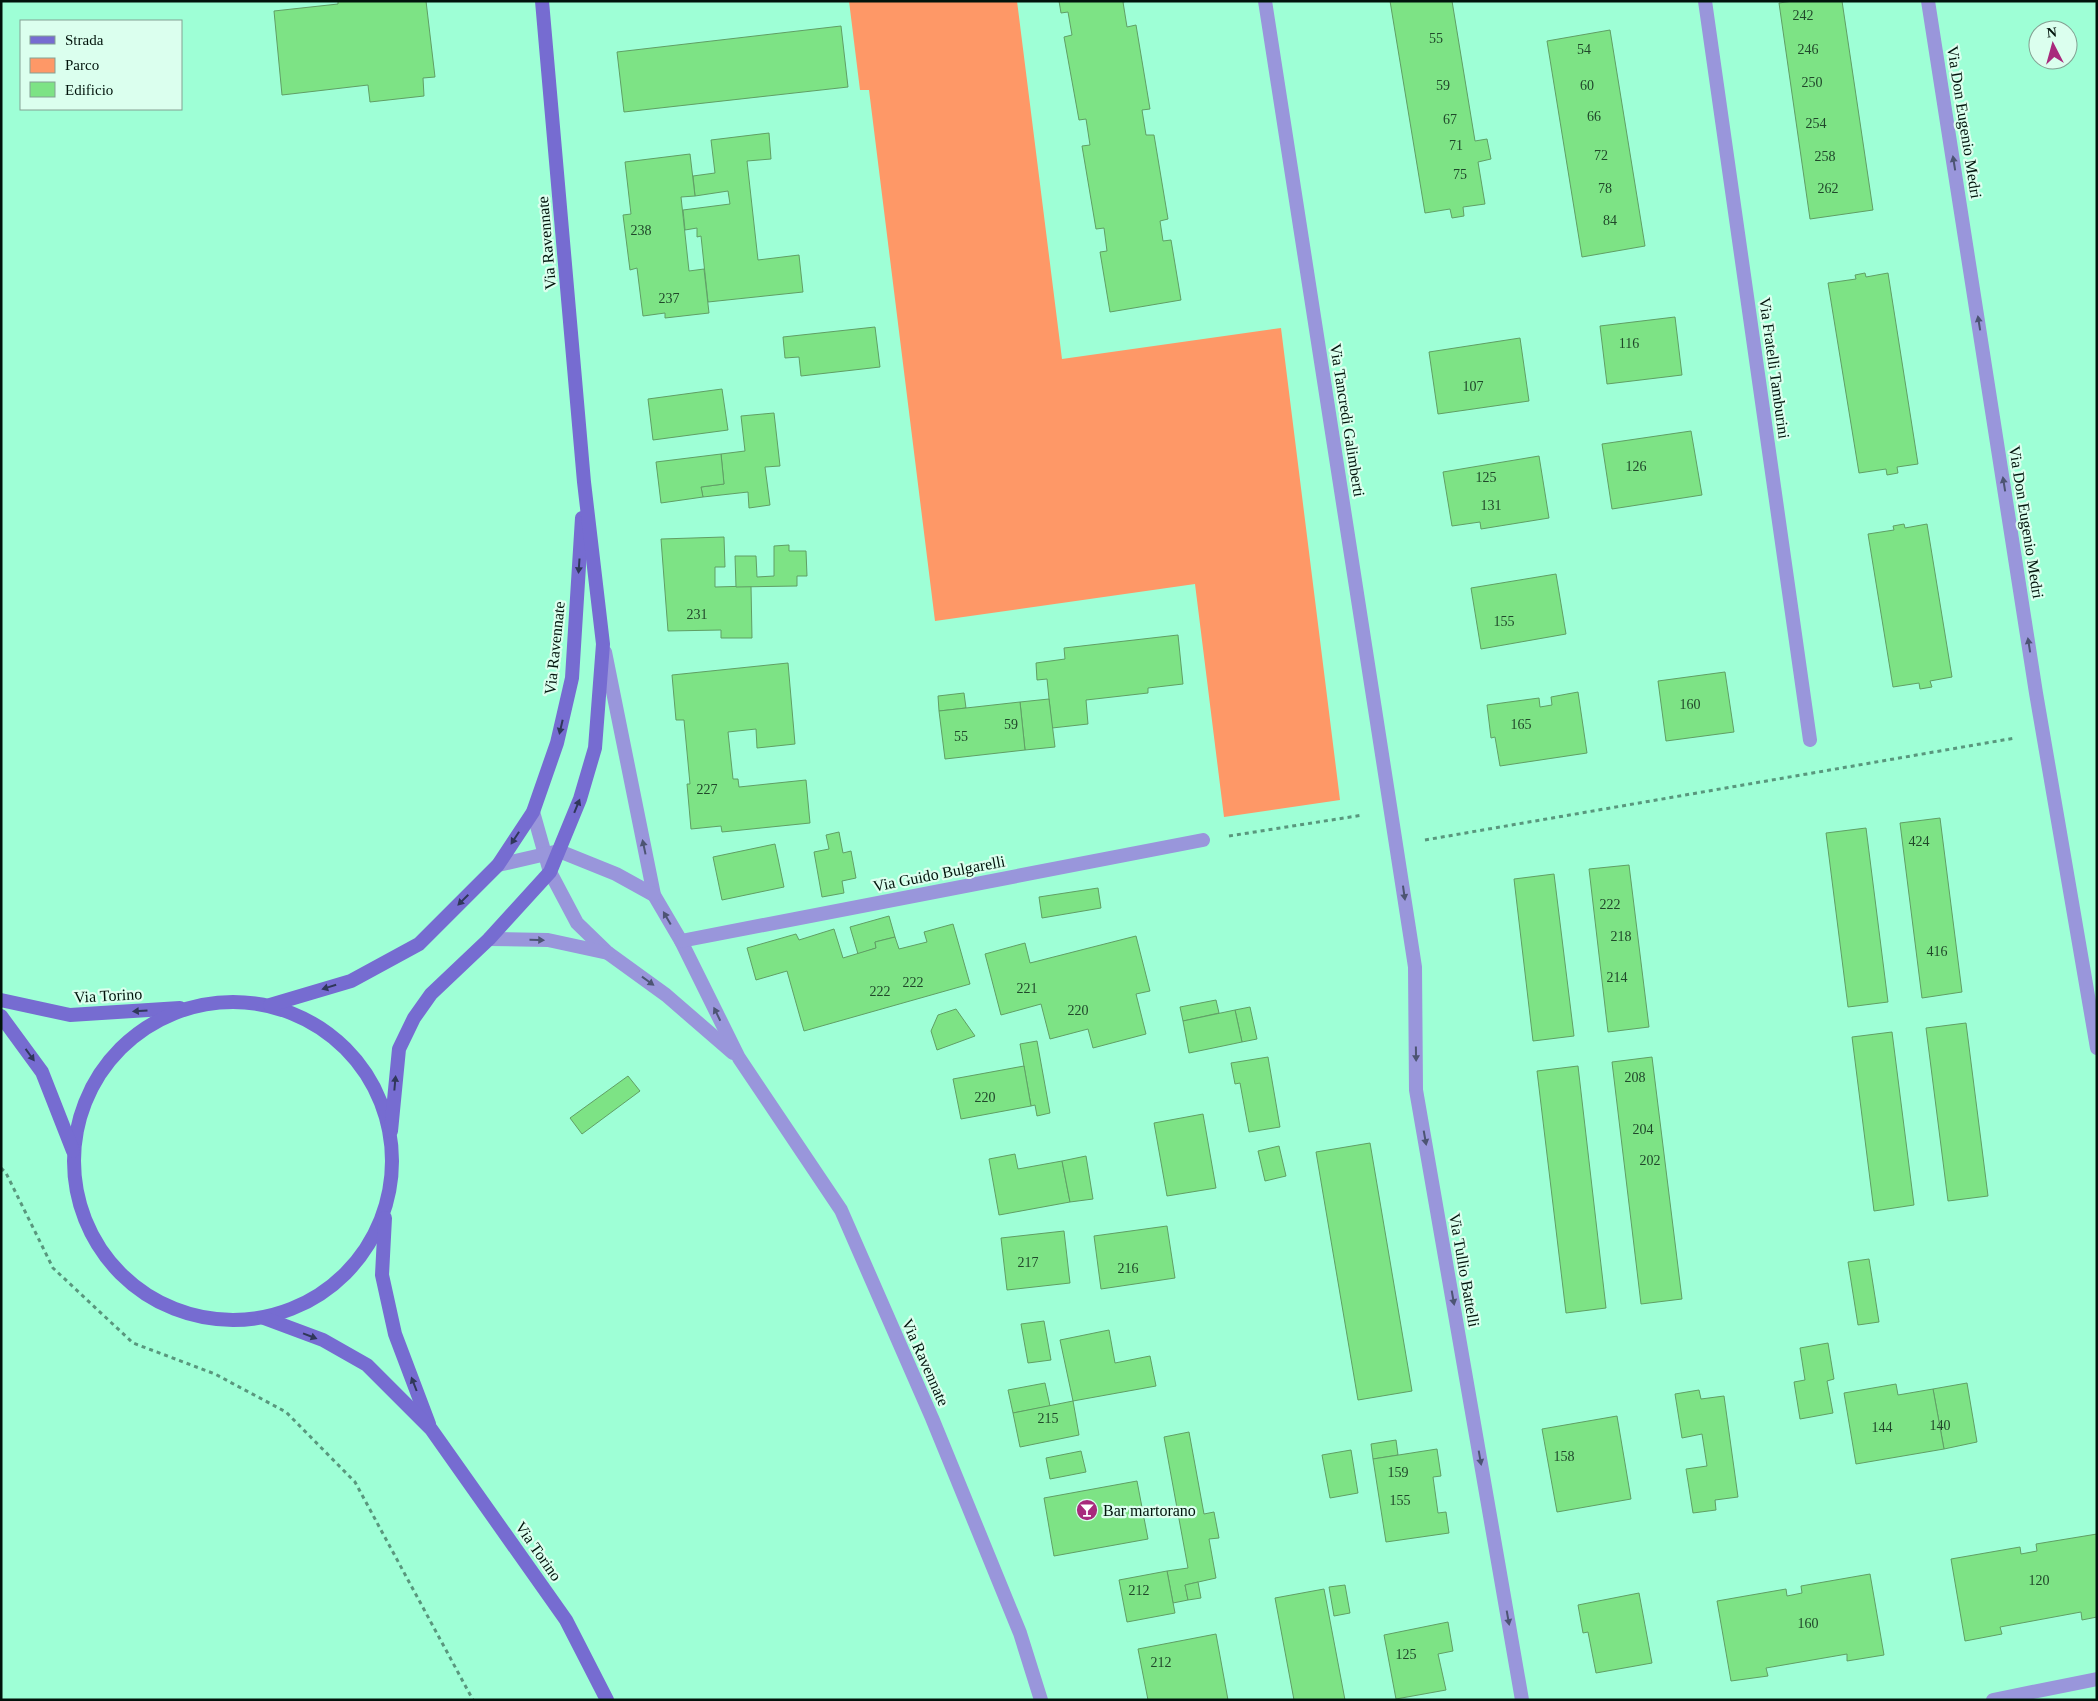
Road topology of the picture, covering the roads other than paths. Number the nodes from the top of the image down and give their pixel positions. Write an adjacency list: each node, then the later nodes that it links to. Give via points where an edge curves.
1 (542, 1): 5 (main road, Via Ravennate)
2 (1265, 1): 10 (street, Via Tancredi Galimberti)
3 (1705, 1): 7 (street, Via Fratelli Tamburini)
4 (1928, 1): 23 (street, Via Don Eugenio Medri, one-way to 4, via 2036,693)
5 (584, 482): 6 (main road, Via Ravennate); 8 (main road, Via Ravennate, one-way to 8, via 572,678 557,743)
6 (603, 644): 11 (main road, Via Ravennate, one-way to 6, via 580,799 595,748); 15 (street, Via Ravennate, one-way to 6)
7 (1810, 740)
8 (533, 812): 12 (street, Via Ravennate); 13 (main road, Via Ravennate, one-way to 13)
9 (1203, 840): 17 (street, Via Guido Bulgarelli)
10 (1397, 844): 33 (street, Via Tullio Battelli, one-way to 33, via 1415,966 1416,1090)
11 (559, 852): 12 (street); 14 (main road, Via Ravennate); 15 (street, via 616,874)
12 (544, 855): 13 (street); 14 (street, Via Ravennate)
13 (498, 865): 20 (main road, Via Ravennate, one-way to 20, via 419,944 351,980)
14 (550, 872): 16 (main road, Via Ravennate); 18 (street, Via Ravennate, via 577,923)
15 (654, 895): 17 (street, Via Ravennate, one-way to 15)
16 (489, 939): 18 (street, Via Ravennate, one-way to 18, via 548,940); 25 (main road, Via Ravennate, one-way to 16, via 399,1049 414,1018 431,994)
17 (681, 941): 24 (street, Via Ravennate, one-way to 17)
18 (608, 953): 24 (street, Via Ravennate, one-way to 24, via 666,995)
19 (1, 1000): 21 (main road, Via Torino, one-way to 19, via 70,1016)
20 (270, 1005): 21 (main road, via 229,1001); 25 (main road, via 313,1022 350,1050 377,1088)
21 (188, 1007): 26 (main road, via 144,1028 108,1061 84,1103)
22 (1, 1016): 26 (main road, one-way to 26, via 42,1072)
23 (2097, 1048)
24 (739, 1058): 32 (street, Via Ravennate, via 840,1210 932,1418 1020,1633)
25 (391, 1132): 27 (main road, via 394,1173)
26 (73, 1151): 28 (main road, via 76,1193 89,1232 112,1267 144,1294 181,1313 222,1321)
27 (385, 1214): 28 (main road, via 358,1262 316,1298); 29 (main road, Via Torino, one-way to 27, via 395,1334 382,1275)
28 (264, 1318): 29 (main road, Via Torino, one-way to 29, via 323,1340 366,1366)
29 (432, 1430): 31 (main road, Via Torino, via 566,1620)
30 (2097, 1679): 34 (street)
31 (607, 1700)
32 (1041, 1700)
33 (1522, 1700)
34 (1993, 1700)

